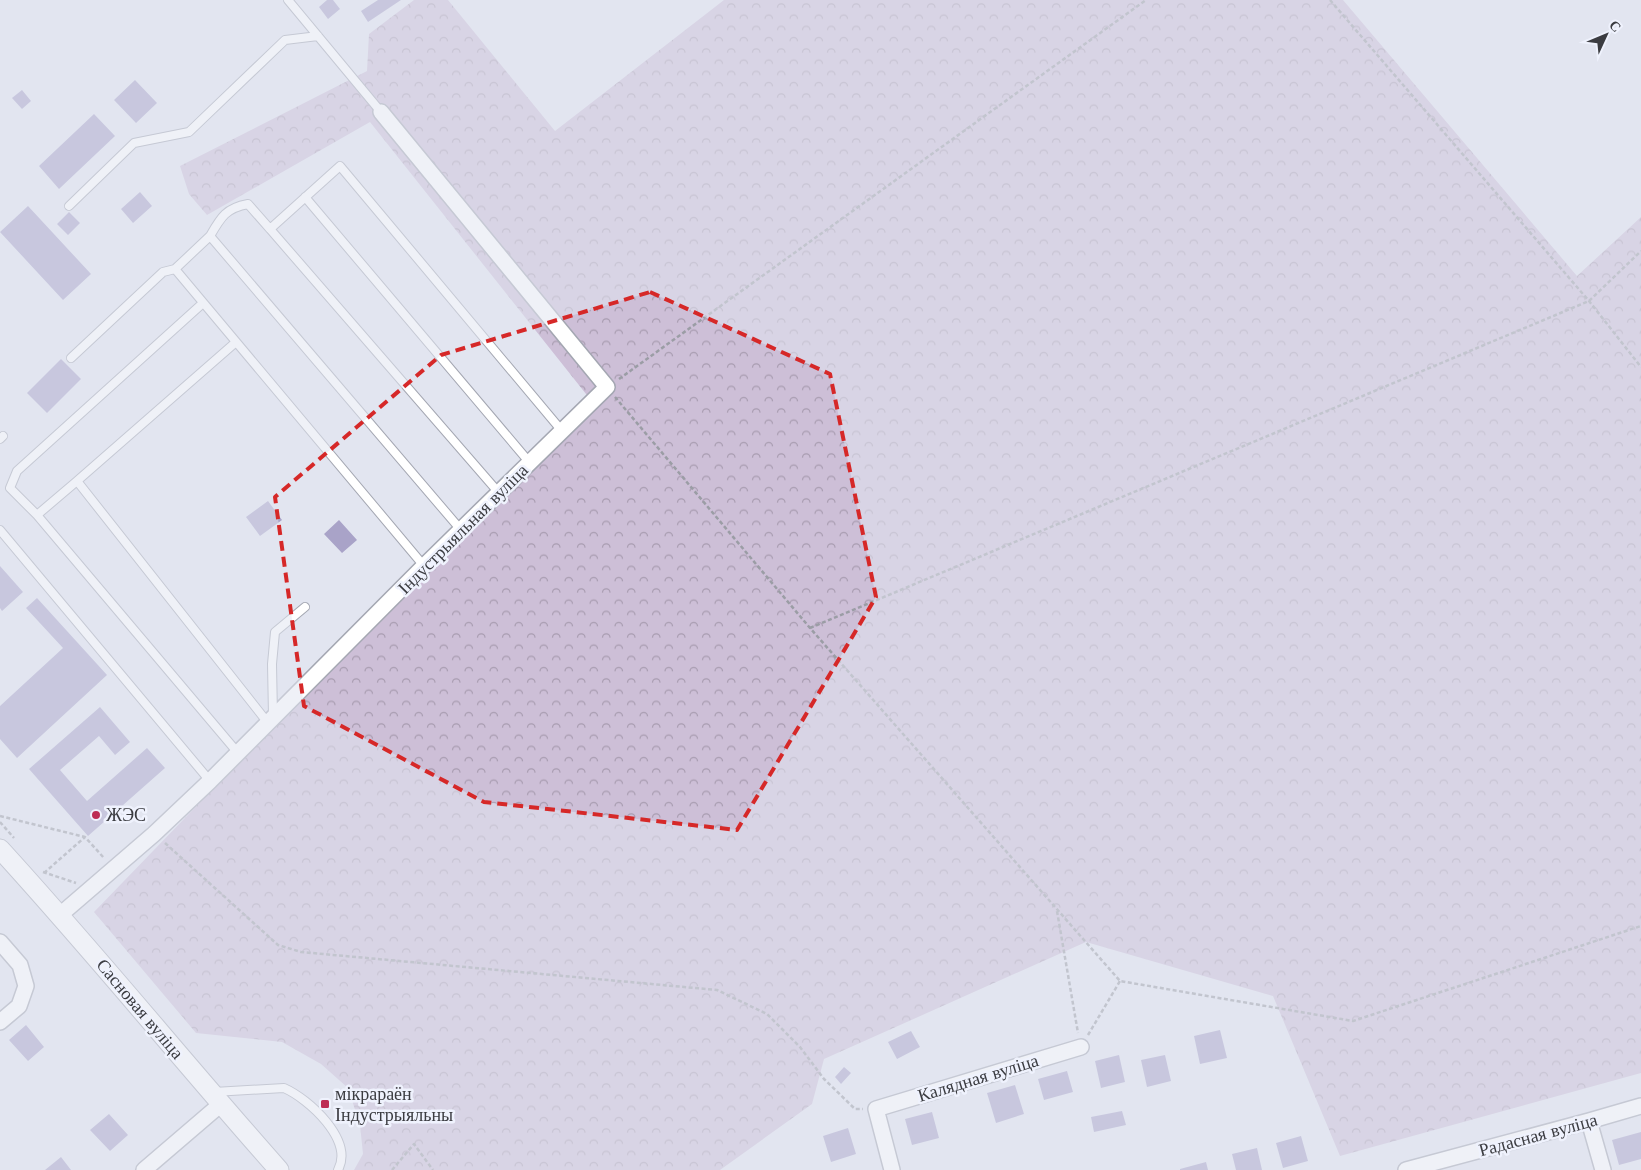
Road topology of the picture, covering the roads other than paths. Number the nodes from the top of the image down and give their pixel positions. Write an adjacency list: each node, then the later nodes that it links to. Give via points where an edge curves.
1 (291, 1): 2 (lane)
2 (318, 36): 3 (lane); 5 (lane, via 285,40 188,132 134,143)
3 (381, 112): 12 (street, Індустрыяльная вуліца, via 607,387)
4 (305, 197): 6 (lane); 12 (lane, via 340,166); 13 (lane)
5 (69, 206)
6 (270, 229): 7 (lane, via 248,204 235,206 221,218); 15 (lane)
7 (210, 236): 8 (lane); 18 (lane)
8 (175, 269): 9 (lane); 11 (lane, via 163,272)
9 (203, 303): 10 (lane); 16 (lane, via 17,471 10,488)
10 (236, 342): 14 (lane); 19 (lane)
11 (71, 358)
12 (562, 431): 13 (street, Індустрыяльная вуліца)
13 (530, 463): 15 (street, Індустрыяльная вуліца)
14 (77, 482): 16 (lane); 21 (lane)
15 (499, 493): 18 (street, Індустрыяльная вуліца)
16 (37, 515): 22 (lane)
17 (0, 530): 23 (lane)
18 (461, 530): 19 (street, Індустрыяльная вуліца)
19 (424, 566): 21 (street, Індустрыяльная вуліца)
20 (305, 607): 21 (lane, via 275,632)
21 (270, 721): 22 (street, Індустрыяльная вуліца)
22 (238, 753): 23 (street, Індустрыяльная вуліца)
23 (210, 781): 25 (street, Індустрыяльная вуліца)
24 (0, 849): 25 (street, Сасновая вуліца)
25 (60, 915): 29 (street, Сасновая вуліца)
26 (0, 942): 27 (street, via 20,965 26,986 19,1006)
27 (0, 1022)
28 (1081, 1047): 35 (street, Калядная вуліца, via 876,1110)
29 (216, 1098): 32 (street); 33 (street, Сасновая вуліца); 34 (lane, via 284,1088 294,1092 317,1111 336,1136 342,1151)
30 (1641, 1106): 31 (street, Радасная вуліца)
31 (1589, 1122): 36 (street, Радасная вуліца); 37 (street)
32 (144, 1170)
33 (279, 1170)
34 (338, 1170)
35 (892, 1170)
36 (1406, 1170)
37 (1603, 1170)

